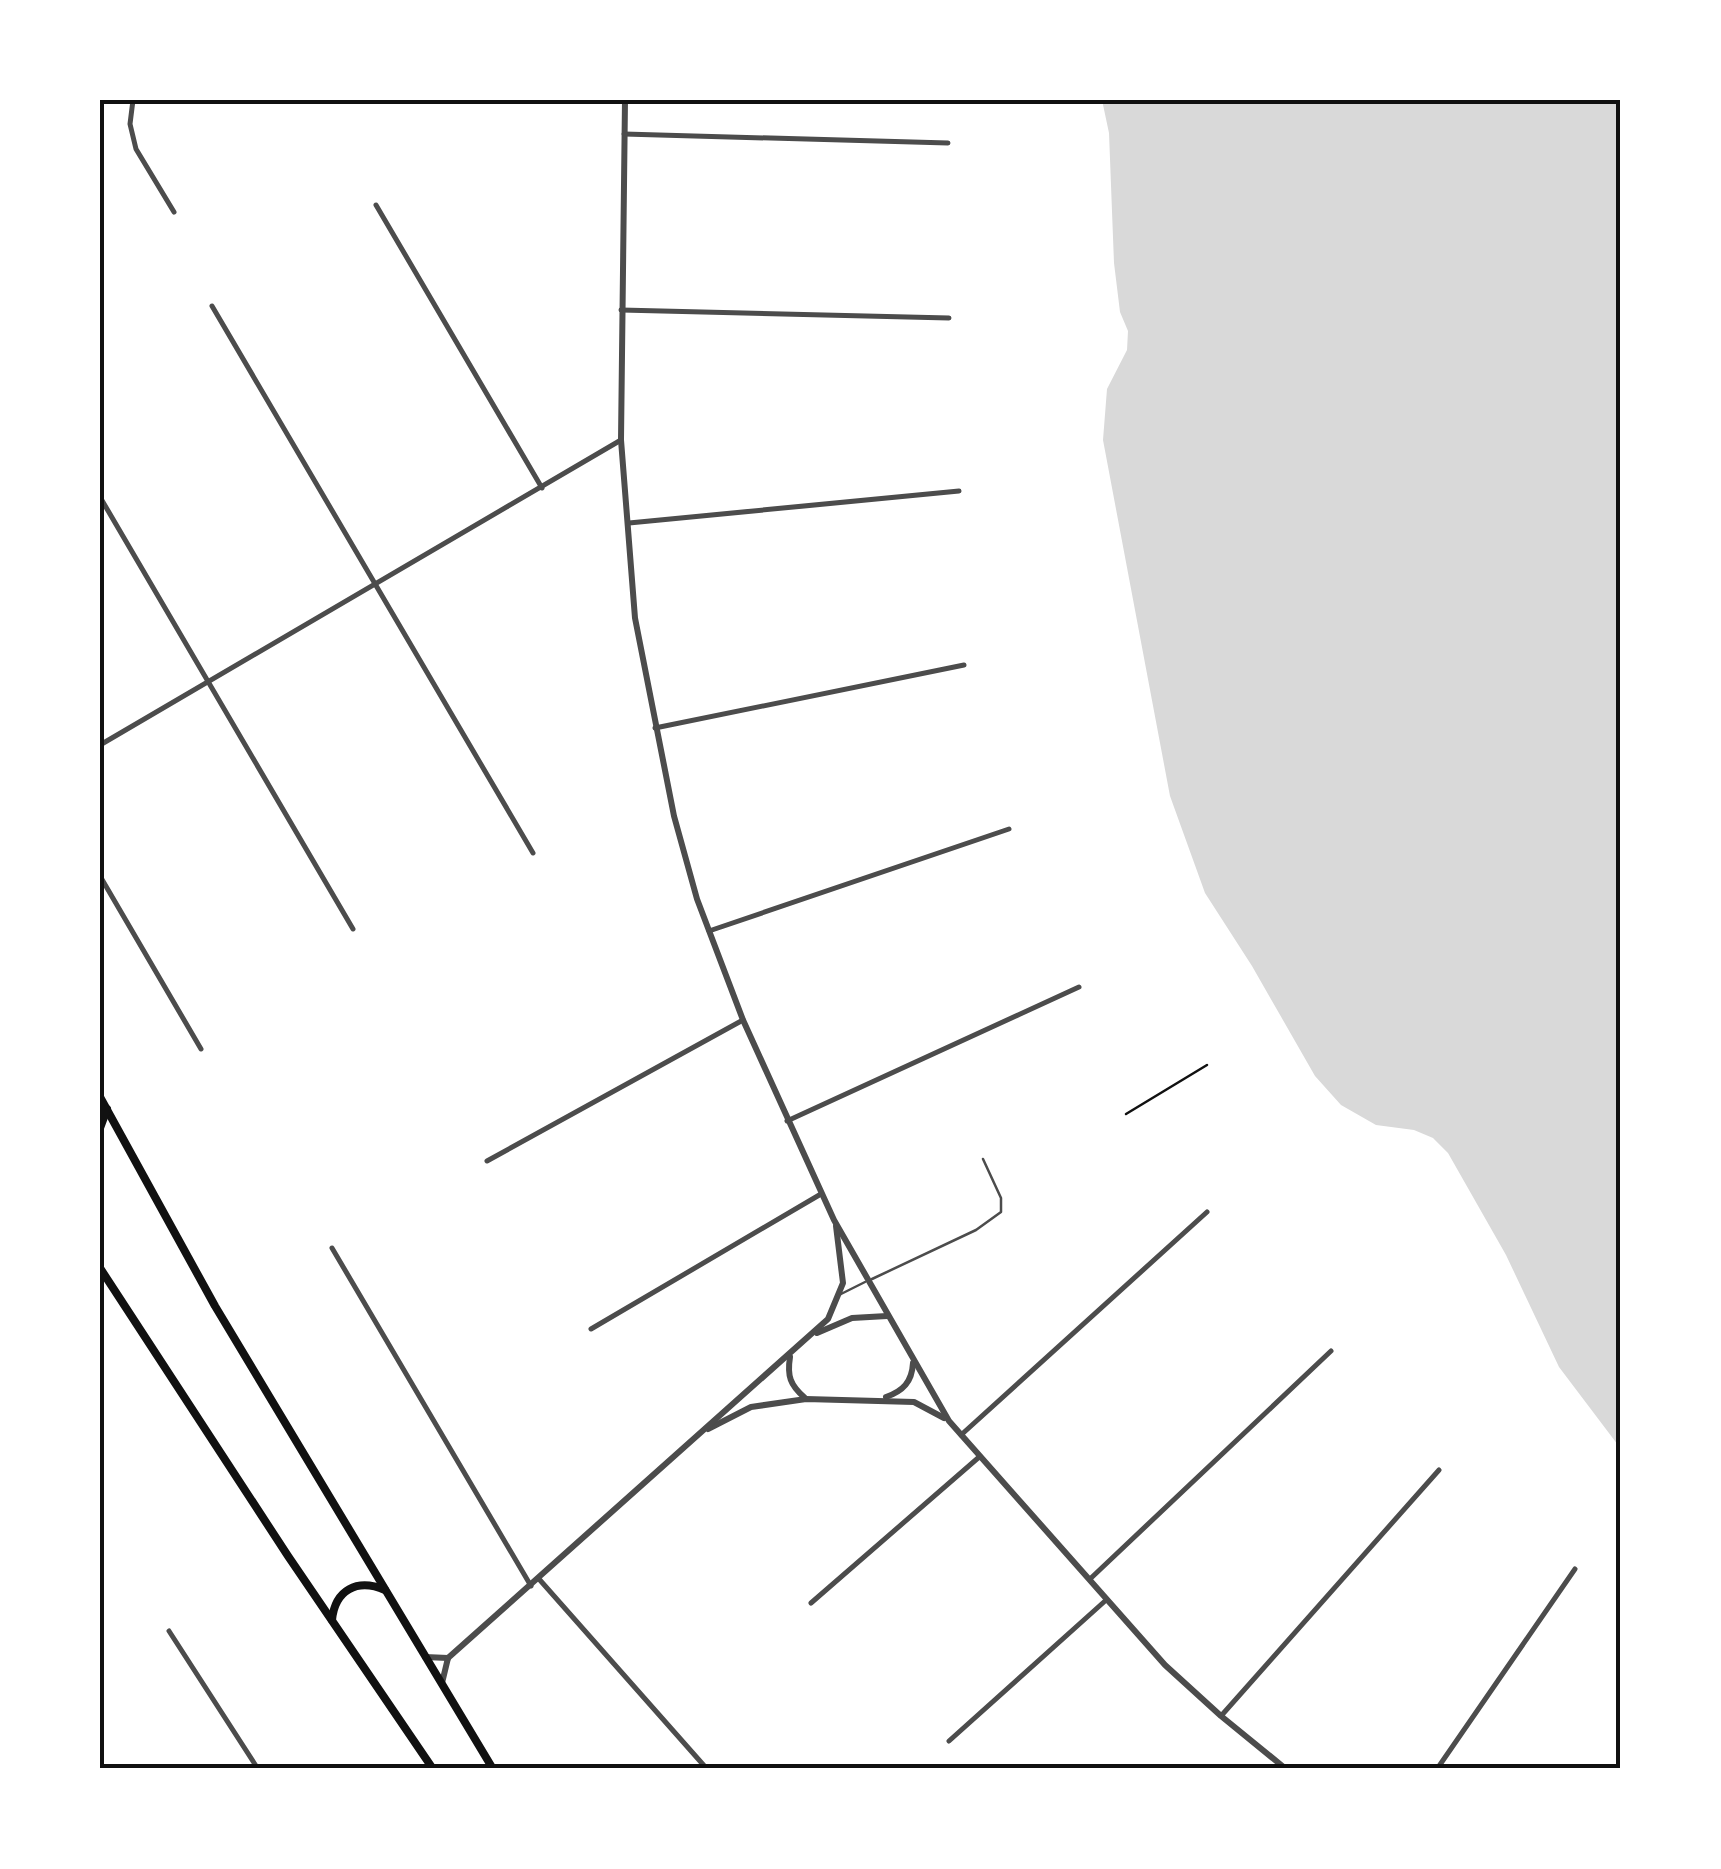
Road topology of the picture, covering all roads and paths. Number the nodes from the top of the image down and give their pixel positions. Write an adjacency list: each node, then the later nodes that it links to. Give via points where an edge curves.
1 (134, 100): 6 (street, via 136,148)
2 (625, 100): 3 (street)
3 (624, 134): 4 (street); 8 (street)
4 (948, 143)
5 (376, 205): 11 (street)
6 (174, 212)
7 (212, 306): 15 (street)
8 (621, 310): 9 (street); 10 (street)
9 (949, 318)
10 (621, 440): 11 (street); 14 (street)
11 (542, 488): 15 (street)
12 (959, 492): 14 (street)
13 (100, 497): 17 (street)
14 (626, 524): 18 (street)
15 (374, 584): 17 (street); 21 (street)
16 (964, 665): 18 (street)
17 (206, 681): 19 (street); 23 (street)
18 (654, 728): 24 (street)
19 (100, 744)
20 (1009, 830): 24 (street)
21 (533, 853)
22 (100, 876): 27 (street)
23 (353, 929)
24 (709, 931): 26 (street)
25 (1079, 987): 32 (street)
26 (743, 1020): 32 (street); 35 (street)
27 (202, 1049)
28 (1207, 1065): 31 (path)
29 (100, 1096): 30 (main road)
30 (108, 1109): 33 (main road); 60 (main road, via 215,1306)
31 (1126, 1114)
32 (787, 1121): 36 (street)
33 (100, 1128)
34 (983, 1159): 41 (lane, via 1002,1198 1001,1212)
35 (487, 1161)
36 (822, 1194): 38 (street); 44 (street)
37 (1208, 1212): 53 (street)
38 (834, 1220): 41 (street); 42 (street)
39 (332, 1248): 59 (street)
40 (100, 1268): 63 (main road)
41 (869, 1280): 42 (lane); 43 (street)
42 (841, 1294): 45 (street)
43 (887, 1316): 45 (street, via 840,1321); 48 (street)
44 (591, 1329)
45 (812, 1336): 47 (street)
46 (1331, 1351): 58 (street)
47 (791, 1354): 49 (street, via 791,1384); 52 (street)
48 (913, 1361): 50 (street, via 902,1390); 51 (street)
49 (806, 1398): 50 (street); 52 (street, via 750,1407)
50 (880, 1399): 51 (street, via 922,1404)
51 (949, 1422): 53 (street)
52 (707, 1430): 57 (street)
53 (960, 1436): 54 (street)
54 (978, 1458): 58 (street); 62 (street)
55 (1440, 1470): 68 (street)
56 (1575, 1569): 75 (street)
57 (538, 1578): 59 (street); 73 (street)
58 (1088, 1581): 61 (street)
59 (530, 1586): 66 (street)
60 (385, 1590): 63 (main road, via 349,1588); 65 (main road)
61 (1105, 1601): 68 (street); 69 (street)
62 (811, 1603)
63 (332, 1620): 72 (main road)
64 (168, 1630): 71 (street)
65 (423, 1656): 66 (street); 67 (main road)
66 (448, 1658): 67 (street)
67 (441, 1685): 70 (main road)
68 (1220, 1716): 74 (street)
69 (949, 1741)
70 (490, 1767)
71 (258, 1769)
72 (433, 1769)
73 (707, 1769)
74 (1286, 1769)
75 (1437, 1769)

